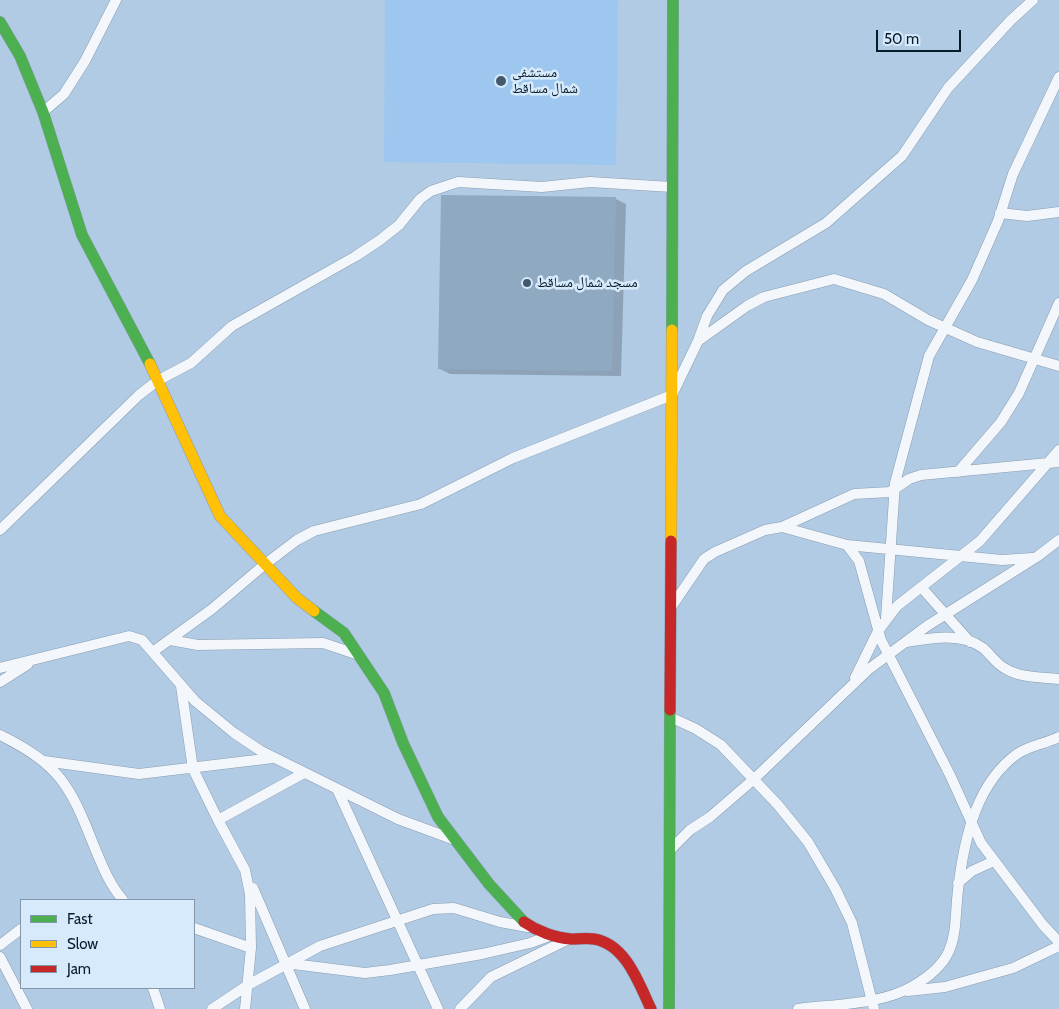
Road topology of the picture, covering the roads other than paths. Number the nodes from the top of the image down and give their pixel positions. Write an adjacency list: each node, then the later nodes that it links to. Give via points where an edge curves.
1 (116, 0): 6 (street, via 64,94)
2 (673, 0): 7 (main road)
3 (1033, 0): 12 (street, via 948,88 902,156 826,223 746,271 723,290 707,316)
4 (0, 22): 6 (main road, via 20,56)
5 (1059, 77): 9 (street, via 1016,166)
6 (43, 112): 15 (main road, via 82,236)
7 (672, 187): 15 (street, via 590,182 542,187 481,182 444,186 420,199 399,225 356,256 232,326 191,363); 16 (main road)
8 (1059, 212): 9 (street, via 1027,216)
9 (1000, 213): 11 (street, via 972,280)
10 (1059, 303): 13 (street)
11 (946, 327): 12 (street, via 884,294 834,279 764,297); 13 (street, via 977,342); 21 (street, via 929,356)
12 (698, 341): 16 (street)
13 (1033, 358): 14 (street); 20 (street, via 1001,422)
14 (1059, 366)
15 (157, 381): 23 (street, via 132,401); 30 (main road, via 220,516)
16 (672, 394): 30 (street, via 513,458 421,504 314,531); 32 (main road)
17 (1059, 450): 19 (street)
18 (1059, 462): 19 (street)
19 (1046, 465): 20 (street); 29 (street, via 980,541)
20 (958, 472): 21 (street, via 921,475)
21 (895, 489): 22 (street, via 880,494 854,494); 27 (street)
22 (782, 527): 25 (street); 32 (street, via 765,530 704,559)
23 (0, 530)
24 (1059, 540): 28 (street)
25 (847, 545): 27 (street); 35 (street, via 859,561)
26 (1059, 548): 28 (street)
27 (889, 550): 29 (street); 34 (street)
28 (1038, 556): 29 (street, via 1023,560); 33 (street)
29 (960, 557): 31 (street)
30 (264, 564): 36 (street); 40 (main road, via 297,598 344,633)
31 (921, 587): 33 (street); 34 (street)
32 (671, 607): 48 (main road)
33 (946, 613): 37 (street); 38 (street)
34 (886, 618): 35 (street)
35 (878, 631): 41 (street); 47 (street)
36 (170, 640): 39 (street); 40 (street, via 198,645 323,642)
37 (906, 642): 38 (street, via 941,637); 41 (street)
38 (970, 642): 44 (street, via 980,646 1011,672)
39 (154, 651): 42 (street, via 142,640 129,636); 46 (street)
40 (359, 655): 59 (main road, via 384,693 431,804)
41 (888, 655): 47 (street); 58 (street, via 950,774)
42 (38, 658): 43 (street); 45 (street)
43 (0, 668)
44 (1059, 679)
45 (0, 682)
46 (180, 683): 51 (street, via 195,701 234,733); 53 (street)
47 (852, 683): 55 (street)
48 (670, 717): 55 (street, via 714,740); 60 (main road)
49 (0, 735): 52 (street)
50 (1059, 737): 58 (street, via 1025,749 1008,762 985,790)
51 (274, 758): 53 (street); 54 (street)
52 (44, 761): 53 (street, via 130,774); 64 (street, via 72,794 106,874)
53 (192, 767): 57 (street)
54 (304, 772): 56 (street); 57 (street)
55 (754, 779): 60 (street); 81 (street, via 791,819 835,888 852,923)
56 (337, 789): 59 (street, via 398,819); 65 (street)
57 (218, 820): 62 (street)
58 (972, 824): 61 (street, via 980,843); 63 (street)
59 (456, 840): 66 (main road, via 489,884)
60 (670, 850): 90 (main road)
61 (994, 861): 63 (street, via 972,871); 71 (street, via 1042,925)
62 (245, 870): 74 (street, via 250,894); 76 (street)
63 (958, 883): 80 (street, via 952,946 945,959 924,979)
64 (122, 899)
65 (396, 920): 66 (street, via 445,907); 76 (street, via 320,946); 77 (street)
66 (531, 927): 69 (main road)
67 (195, 928): 74 (street)
68 (20, 930): 72 (street)
69 (553, 934): 70 (main road); 77 (street, via 530,943)
70 (570, 938): 88 (street, via 491,977); 89 (main road, via 591,938 610,945 629,966)
71 (1059, 942)
72 (0, 945)
73 (1059, 946): 80 (street, via 1014,968 945,988)
74 (251, 948): 78 (street)
75 (0, 957): 82 (street)
76 (285, 964): 77 (street, via 365,973); 78 (street); 86 (street)
77 (417, 967): 87 (street)
78 (248, 985): 84 (street); 85 (street)
79 (153, 989): 83 (street)
80 (902, 992): 81 (street)
81 (870, 1003): 91 (street); 92 (street)
82 (27, 1009)
83 (160, 1009)
84 (212, 1009)
85 (245, 1009)
86 (305, 1009)
87 (438, 1009)
88 (460, 1009)
89 (651, 1009)
90 (669, 1009)
91 (798, 1009)
92 (857, 1009)

